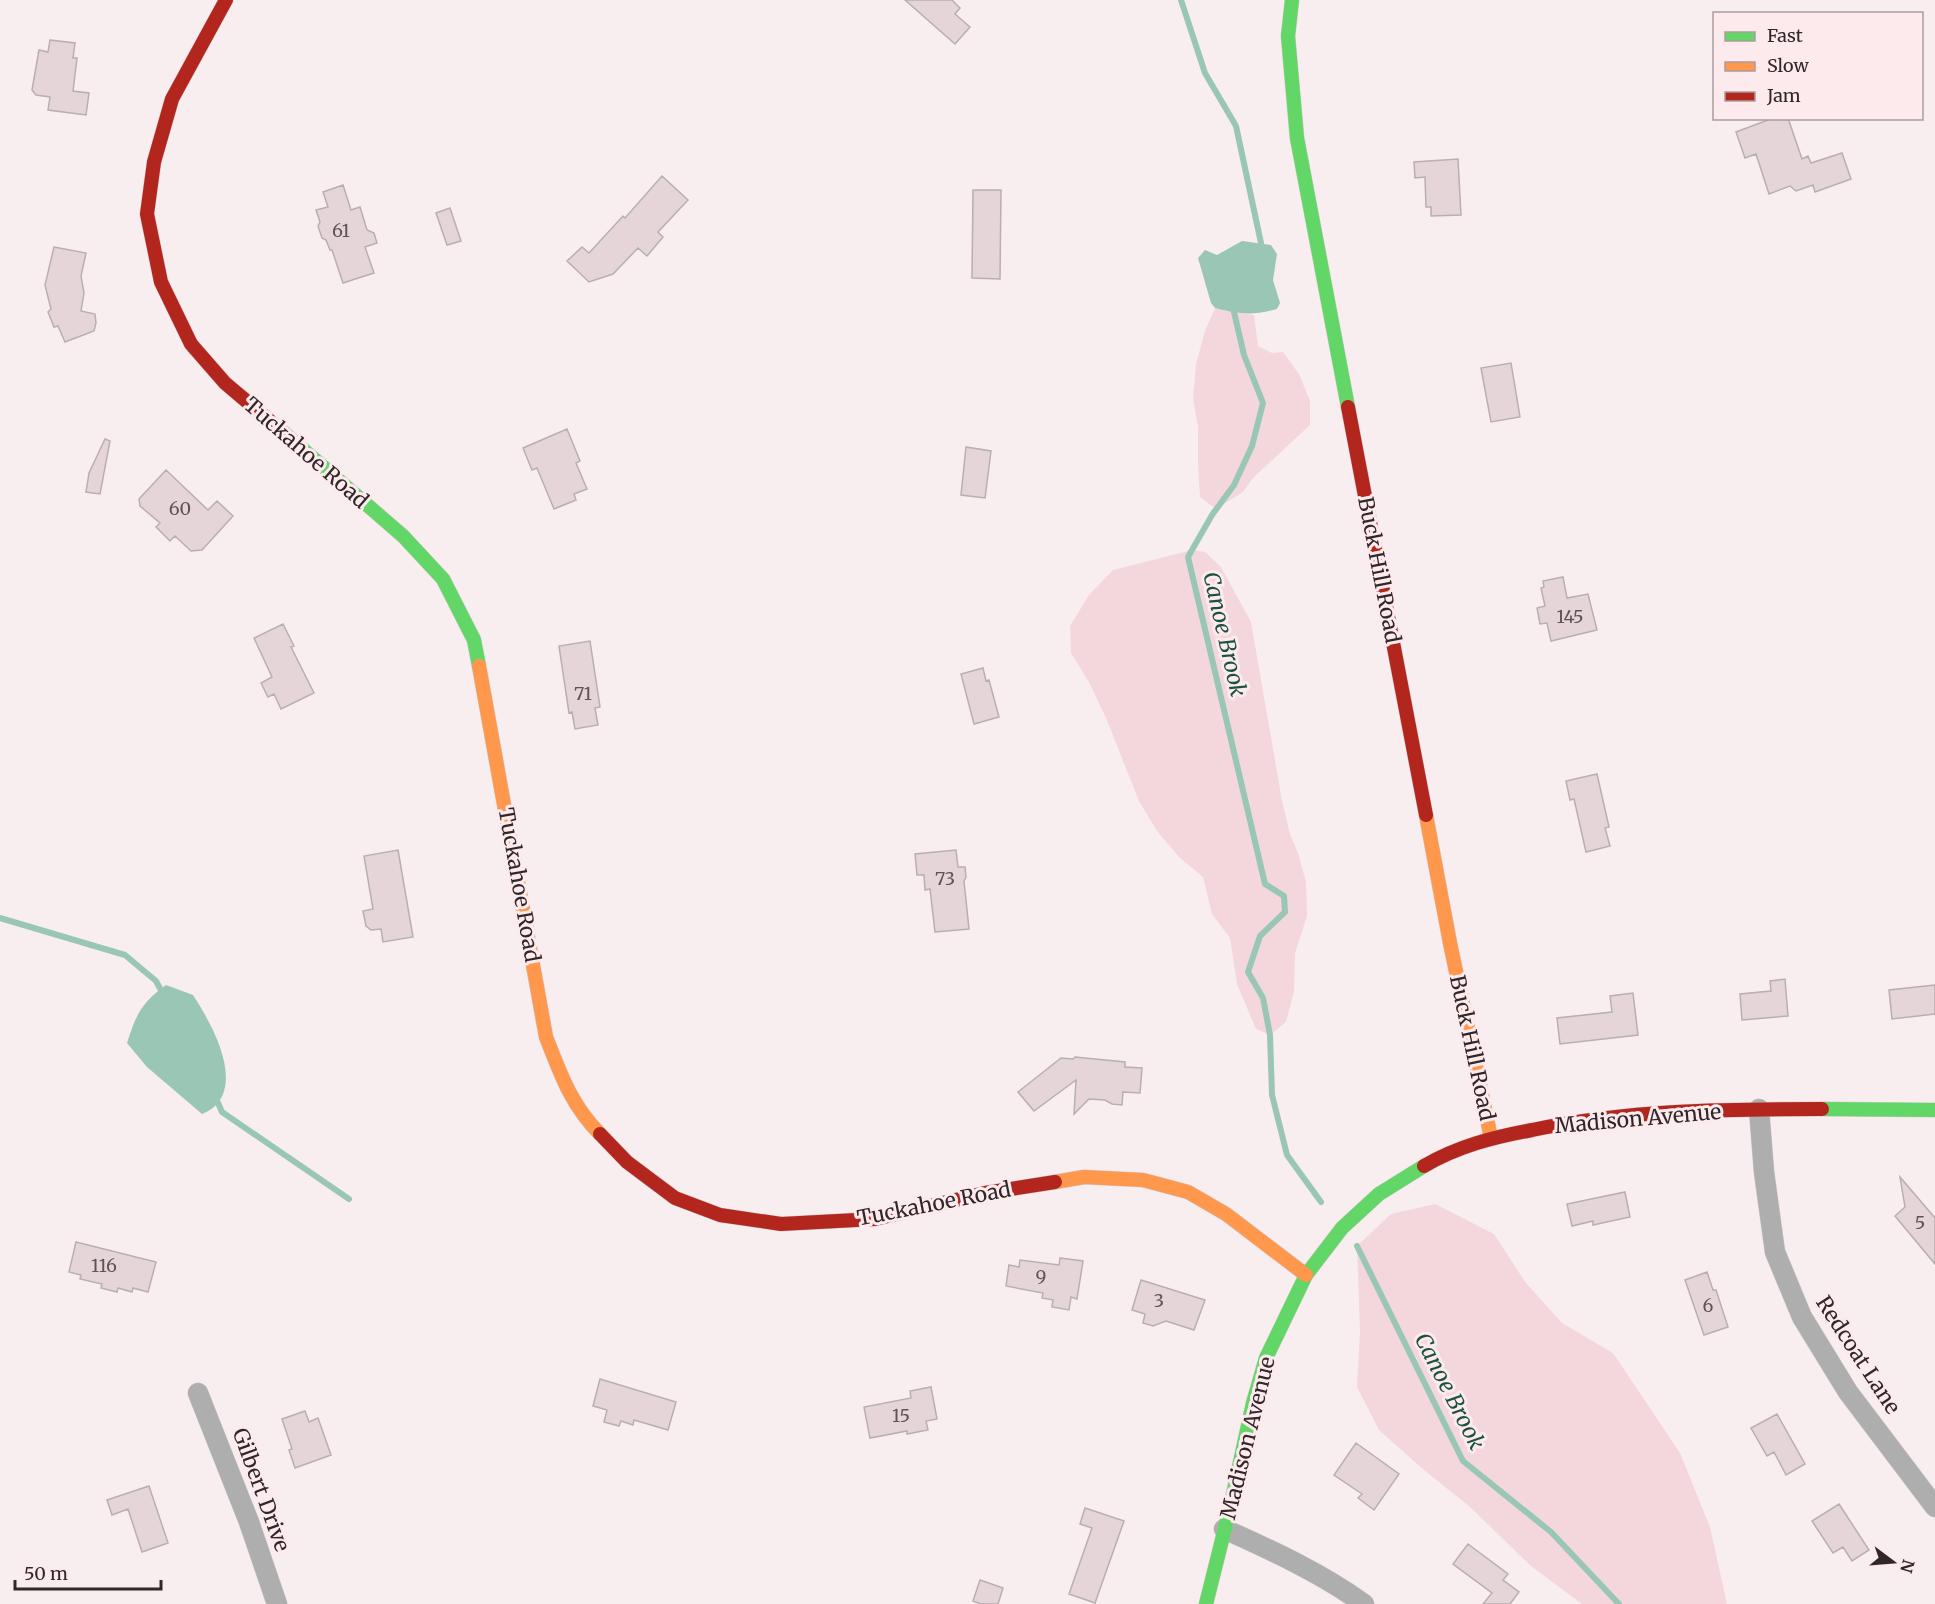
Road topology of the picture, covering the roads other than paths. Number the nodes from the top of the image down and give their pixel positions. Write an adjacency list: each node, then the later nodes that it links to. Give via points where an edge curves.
1 (226, 0): 6 (street, Tuckahoe Road, via 172,99 154,162 147,214 161,282 191,344 225,383 403,536 443,579 474,640 546,1037 567,1091 590,1124 627,1162 675,1198 720,1215 781,1224 875,1219 985,1193 1084,1177 1143,1180 1188,1192 1226,1214)
2 (1292, 0): 5 (street, Buck Hill Road, via 1288,36 1297,138 1450,943)
3 (1759, 1109): 4 (street, Madison Avenue); 5 (street, Madison Avenue, via 1578,1120); 8 (street, Redcoat Lane, via 1775,1252 1802,1317 1848,1392)
4 (1935, 1110)
5 (1491, 1138): 6 (street, Madison Avenue, via 1427,1164 1379,1194 1342,1228)
6 (1306, 1275): 9 (street, Madison Avenue, via 1266,1358)
7 (198, 1393): 10 (street, Gilbert Drive)
8 (1935, 1507)
9 (1224, 1529): 11 (street, Madison Avenue); 12 (street, via 1283,1555)
10 (277, 1604)
11 (1206, 1604)
12 (1364, 1604)

